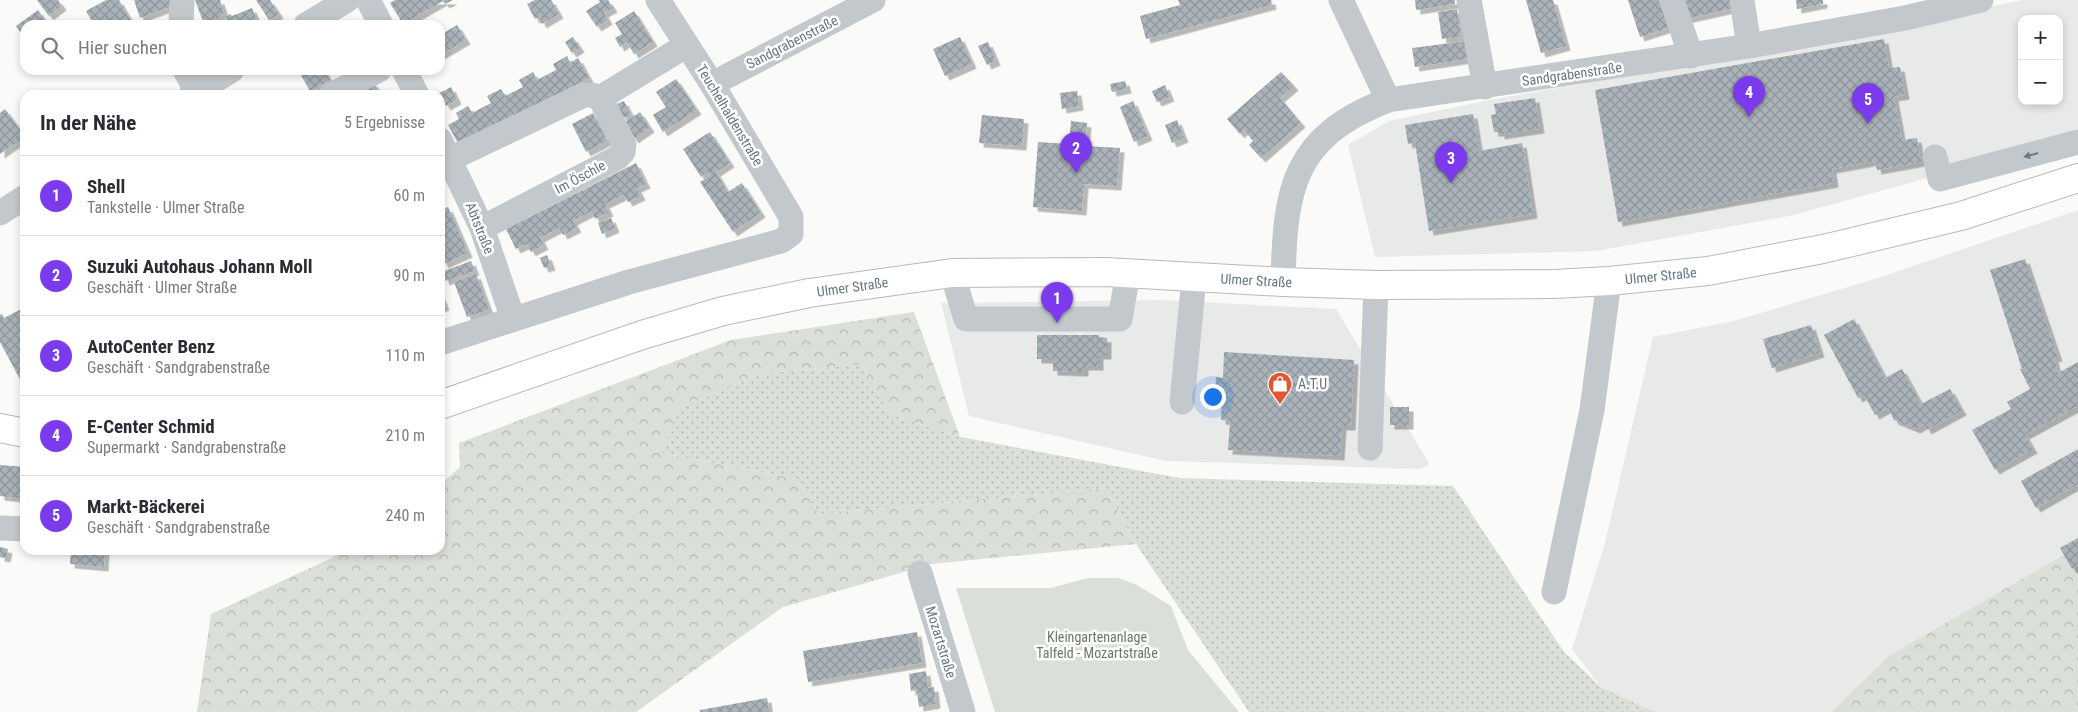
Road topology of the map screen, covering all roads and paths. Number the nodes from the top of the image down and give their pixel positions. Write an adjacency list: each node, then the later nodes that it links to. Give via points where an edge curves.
1 (182, 0): 12 (street)
2 (347, 0): 13 (street)
3 (368, 0): 14 (street)
4 (658, 0): 15 (street, Teuchelhaldenstraße)
5 (873, 0): 22 (street, Sandgrabenstraße)
6 (1341, 0): 29 (street)
7 (1469, 0): 23 (street)
8 (1672, 0): 17 (street)
9 (1742, 0): 16 (street)
10 (1981, 0): 11 (street, Sandgrabenstraße)
11 (1952, 3): 16 (street, Sandgrabenstraße, via 1905,18)
12 (181, 20)
13 (314, 20)
14 (378, 20)
15 (686, 45): 22 (street, Teuchelhaldenstraße); 28 (street)
16 (1749, 46): 17 (street, Sandgrabenstraße)
17 (1691, 56): 23 (street, Sandgrabenstraße)
18 (187, 75): 24 (street)
19 (224, 75): 25 (street)
20 (369, 75): 26 (street)
21 (407, 75): 27 (street)
22 (712, 84): 43 (street, Teuchelhaldenstraße, via 790,217 791,234 781,241 629,282)
23 (1485, 86): 29 (street, Sandgrabenstraße)
24 (193, 90)
25 (199, 90)
26 (341, 90)
27 (414, 90)
28 (600, 98): 31 (street, via 584,95); 36 (street, Im Öschle, via 624,144 623,152)
29 (1388, 100): 41 (street, Sandgrabenstraße, via 1342,122 1319,142 1303,162 1288,203)
30 (2078, 142): 32 (street, one-way to 32, via 1940,179)
31 (445, 150): 36 (street, Abtstraße)
32 (1935, 157)
33 (2078, 178): 40 (main road, Ulmer Straße, via 1961,216 1823,249 1708,271)
34 (20, 200): 35 (street)
35 (0, 213)
36 (482, 228): 43 (street, Abtstraße)
37 (952, 273): 38 (main road, Ulmer Straße); 38 (street, via 966,320 1120,319); 46 (main road, Ulmer Straße, via 809,293 723,311 642,335)
38 (1128, 274): 39 (main road, Ulmer Straße)
39 (1194, 278): 41 (main road, Ulmer Straße); 45 (street)
40 (1608, 281): 42 (main road, Ulmer Straße); 55 (street, via 1592,410)
41 (1284, 282): 42 (main road, Ulmer Straße)
42 (1376, 285): 51 (street)
43 (513, 320): 44 (street)
44 (445, 342)
45 (1182, 402)
46 (445, 403)
47 (0, 428): 48 (main road)
48 (20, 431)
49 (0, 440): 50 (main road)
50 (20, 442)
51 (1370, 448)
52 (0, 528): 53 (street)
53 (20, 529)
54 (920, 573): 56 (street, Mozartstraße)
55 (1554, 592)
56 (963, 712)

